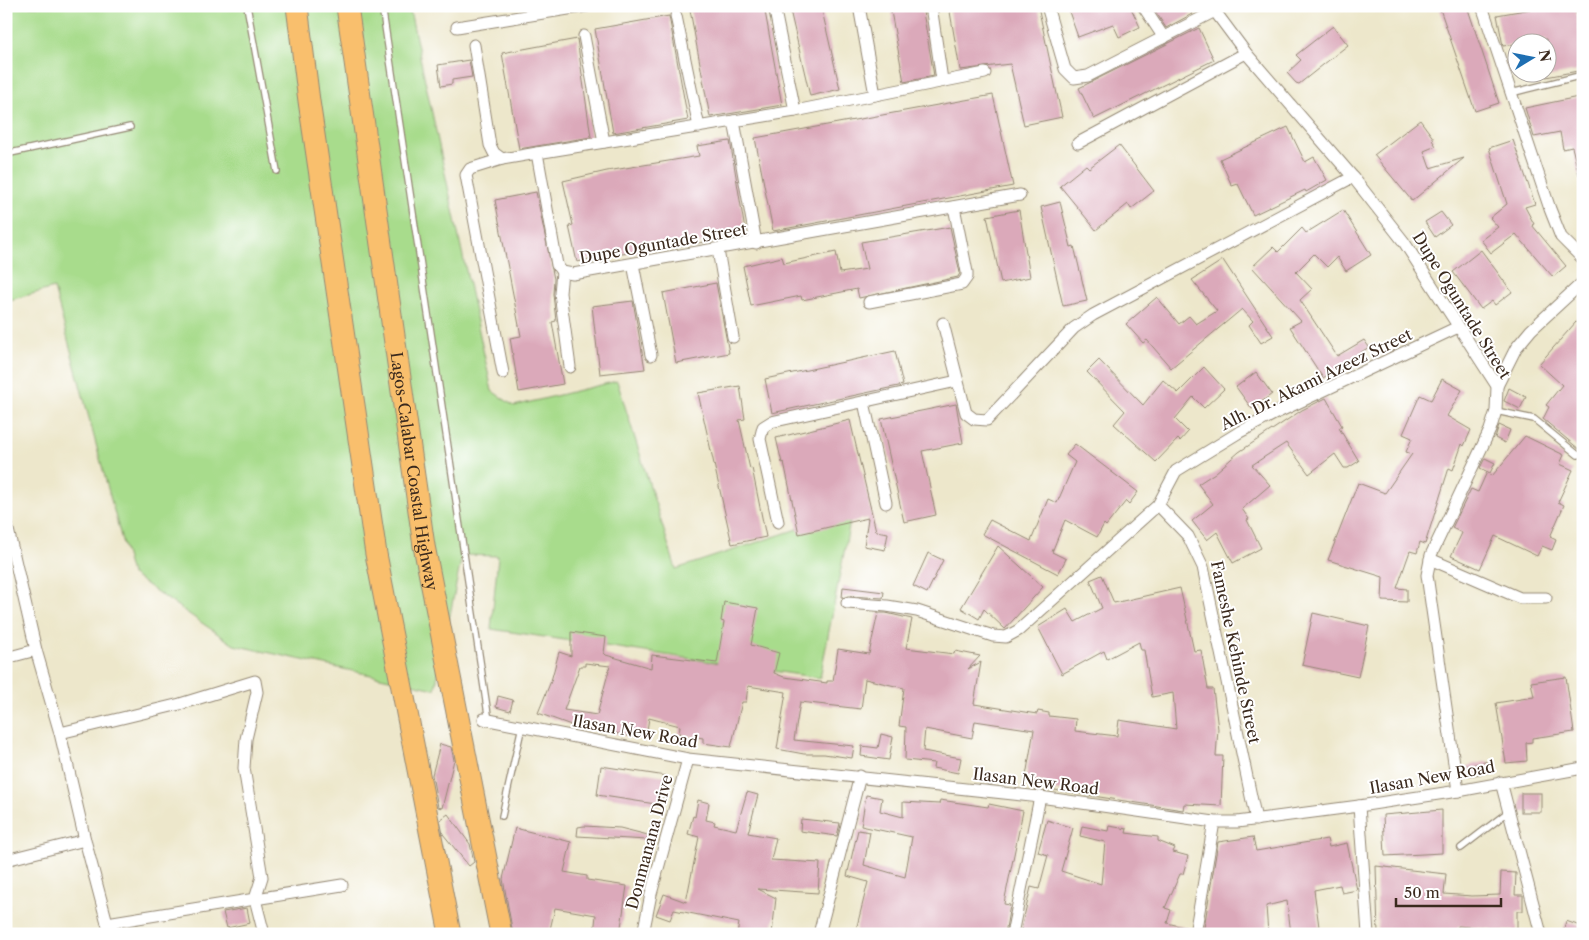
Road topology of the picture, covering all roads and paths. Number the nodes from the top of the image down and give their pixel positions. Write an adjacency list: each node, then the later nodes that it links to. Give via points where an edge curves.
1 (247, 6): 33 (lane)
2 (298, 6): 85 (highway, via 376,554)
3 (347, 6): 86 (highway, Lagos-Calabar Coastal Highway, via 424,546)
4 (382, 6): 64 (lane)
5 (588, 6): 14 (street)
6 (774, 6): 24 (street)
7 (858, 6): 23 (street)
8 (931, 6): 21 (street)
9 (1047, 6): 16 (street, via 1065,69 1074,78 1088,76)
10 (1143, 6): 16 (street)
11 (1482, 6): 22 (street)
12 (1213, 9): 16 (street); 18 (street, Dupe Oguntade Street)
13 (676, 16): 27 (street)
14 (457, 27)
15 (584, 36): 28 (street)
16 (1164, 38)
17 (474, 45): 32 (street, via 490,145 494,154)
18 (1246, 52): 29 (street); 34 (street, Dupe Oguntade Street)
19 (984, 72): 21 (street)
20 (1580, 76): 22 (lane)
21 (942, 80): 23 (street)
22 (1511, 93): 39 (street, via 1561,237)
23 (875, 95): 24 (street)
24 (795, 111): 25 (street)
25 (734, 122): 27 (street); 37 (street)
26 (130, 127): 31 (lane)
27 (699, 127): 28 (street)
28 (604, 142): 30 (street)
29 (1078, 143)
30 (538, 153): 32 (street); 41 (street, Dupe Oguntade Street, via 558,265)
31 (6, 154)
32 (502, 159): 49 (street, via 470,169 466,175)
33 (277, 171)
34 (1353, 178): 45 (street, Dupe Oguntade Street, via 1404,242); 50 (street, via 1093,315 1074,328 987,420 974,420 966,413)
35 (1020, 195): 36 (street, Dupe Oguntade Street)
36 (954, 207): 37 (street, Dupe Oguntade Street); 43 (street, via 966,281)
37 (756, 244): 38 (street, Dupe Oguntade Street)
38 (718, 250): 40 (street, Dupe Oguntade Street); 46 (street)
39 (1583, 259)
40 (633, 264): 41 (street, Dupe Oguntade Street, via 573,274); 47 (street)
41 (562, 272): 48 (street, via 560,293)
42 (1583, 282): 51 (street, via 1516,348)
43 (869, 302)
44 (943, 323): 50 (street)
45 (1458, 327): 51 (street, Dupe Oguntade Street); 56 (street, Alh. Dr. Akami Azeez Street, via 1238,433 1176,471)
46 (733, 337)
47 (651, 356)
48 (570, 367)
49 (503, 373)
50 (957, 382): 52 (street)
51 (1497, 386): 53 (street, Dupe Oguntade Street)
52 (864, 402): 55 (street); 57 (street, via 771,422 763,427 760,439)
53 (1496, 411): 54 (lane, via 1534,419 1578,455); 59 (street, Dupe Oguntade Street)
54 (1583, 454)
55 (886, 503)
56 (1158, 505): 61 (street, Alh. Dr. Akami Azeez Street, via 1019,630 1006,637 993,636 917,611); 76 (street, Fameshe Kehinde Street, via 1188,536 1202,567)
57 (778, 522)
58 (7, 525): 62 (street)
59 (1430, 560): 60 (street, via 1520,598); 71 (street, Dupe Oguntade Street, via 1427,575 1429,598)
60 (1546, 598)
61 (847, 603)
62 (36, 650): 63 (street); 66 (street)
63 (6, 658)
64 (486, 720): 65 (street, Ilasan New Road)
65 (522, 726): 67 (street, Ilasan New Road); 75 (lane)
66 (60, 733): 78 (street); 82 (street, via 180,704 255,681 257,692 246,739 244,768 262,877)
67 (688, 758): 69 (street, Ilasan New Road); 87 (street, Donmanana Drive)
68 (1583, 768): 70 (street, Ilasan New Road)
69 (860, 776): 72 (street, Ilasan New Road); 88 (street)
70 (1501, 782): 71 (street, Ilasan New Road); 74 (street)
71 (1458, 791): 73 (street, Ilasan New Road)
72 (1040, 797): 77 (street, Ilasan New Road); 89 (street)
73 (1359, 806): 76 (street, Ilasan New Road); 91 (street)
74 (1508, 812): 79 (lane); 92 (street)
75 (502, 816)
76 (1256, 820): 77 (street, Ilasan New Road)
77 (1214, 822): 90 (street)
78 (85, 840): 80 (street); 83 (street)
79 (1461, 848)
80 (6, 860)
81 (342, 885): 82 (street)
82 (255, 899): 83 (street); 84 (street)
83 (109, 928)
84 (264, 934)
85 (450, 934)
86 (501, 934)
87 (643, 934)
88 (819, 934)
89 (1012, 934)
90 (1195, 934)
91 (1368, 934)
92 (1540, 934)

